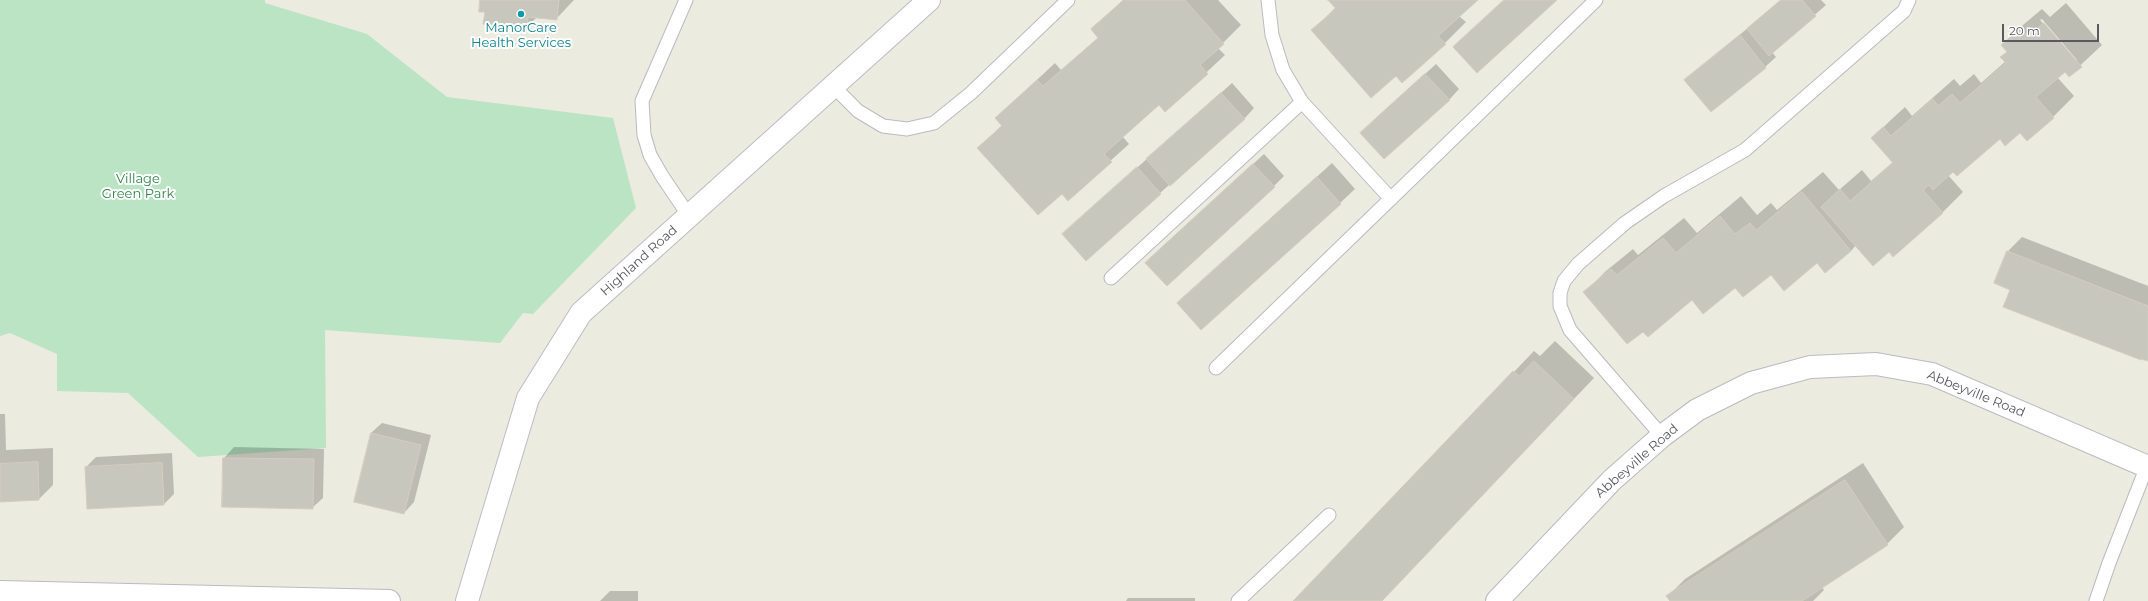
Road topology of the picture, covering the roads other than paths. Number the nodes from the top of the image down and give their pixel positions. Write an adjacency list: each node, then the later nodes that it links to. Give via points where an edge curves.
1 (686, 0): 10 (lane, via 642,101 644,135 650,155)
2 (929, 0): 7 (street, Highland Road)
3 (1068, 0): 7 (lane, via 971,93 934,123 907,129 883,126 858,111)
4 (1269, 0): 8 (lane, via 1272,35 1283,70)
5 (1596, 0): 9 (lane)
6 (1909, 0): 13 (lane, via 1904,11 1745,150 1676,188 1625,223 1578,264 1564,281 1560,293 1560,306 1570,330)
7 (833, 86): 10 (street, Highland Road)
8 (1302, 102): 9 (lane); 11 (lane)
9 (1391, 199): 12 (lane)
10 (689, 216): 18 (street, Highland Road, via 581,313 528,398)
11 (1111, 278)
12 (1216, 368)
13 (1662, 436): 14 (street, Abbeyville Road, via 1697,410 1751,383 1810,367 1876,364 1932,374); 20 (street, Abbeyville Road, via 1612,480)
14 (2148, 466): 21 (lane)
15 (1329, 515): 19 (lane)
16 (0, 592): 17 (street)
17 (389, 601)
18 (467, 601)
19 (1238, 601)
20 (1496, 601)
21 (2096, 601)

